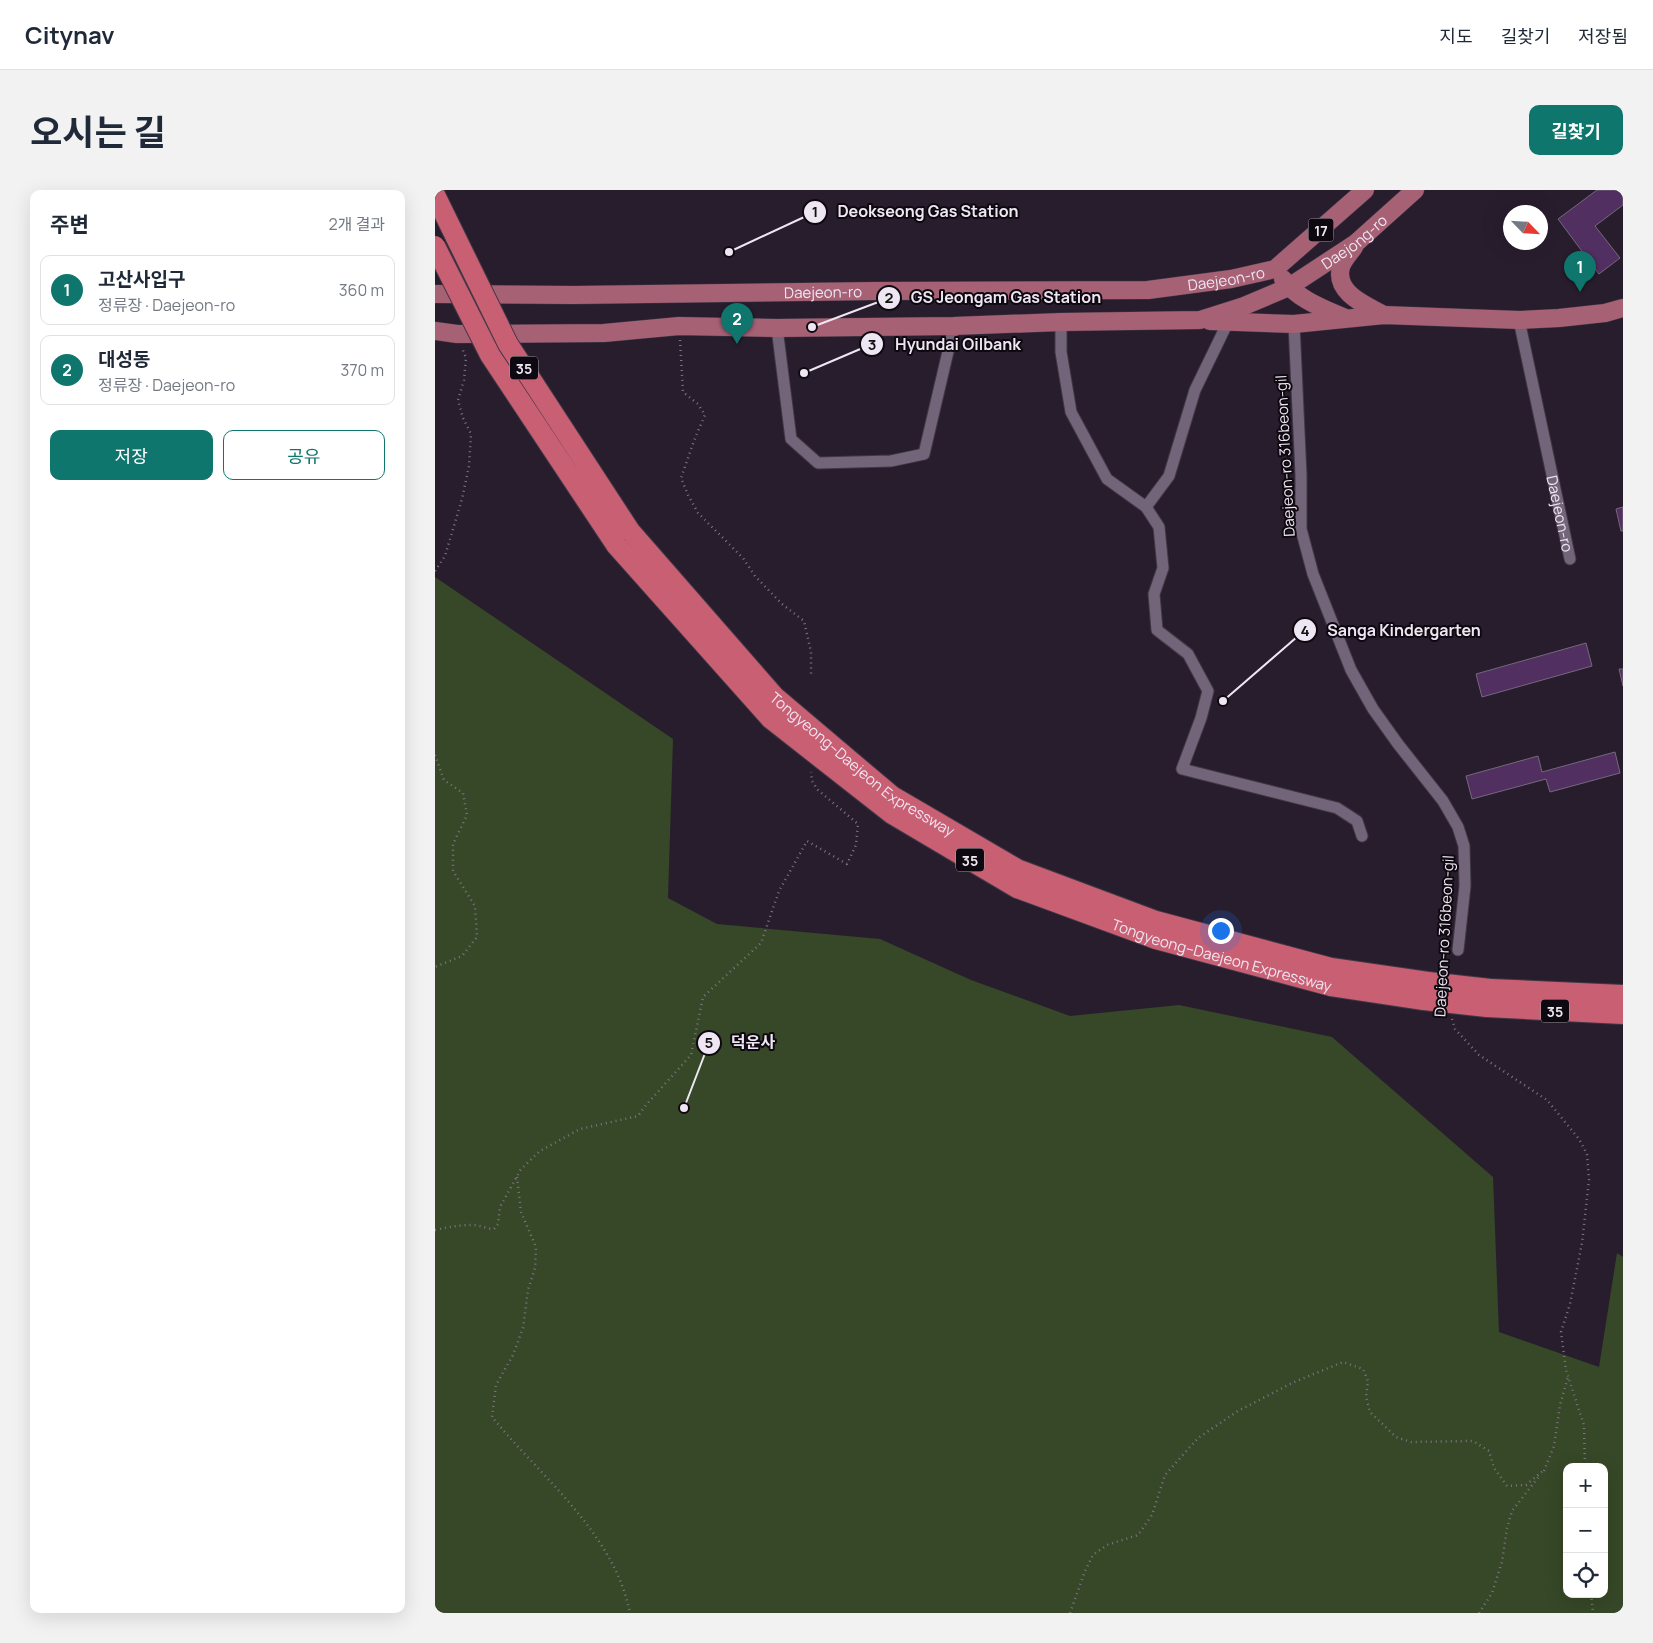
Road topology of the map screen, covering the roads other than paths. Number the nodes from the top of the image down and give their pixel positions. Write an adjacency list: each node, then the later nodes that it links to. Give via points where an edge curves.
1 (1365, 190): 6 (main road, Daejong-ro / 17)
2 (1415, 190): 4 (main road, Daejong-ro / 17)
3 (435, 195): 21 (highway, Tongyeong–Daejeon Expressway / 35, bridge, via 508,344)
4 (1356, 243): 7 (main road, Daejong-ro / 17); 10 (main road, via 1341,267 1341,283 1352,297)
5 (435, 246): 21 (highway, Tongyeong–Daejeon Expressway / 35, bridge, via 490,355)
6 (1275, 268): 7 (main road, Daejeon-ro); 8 (main road, Daejeon-ro / 17, via 1148,290)
7 (1289, 288): 11 (main road, Daejeon-ro, via 1315,306); 12 (main road, Daejeon-ro / 17)
8 (435, 294)
9 (1623, 308): 13 (main road, Daejeon-ro, via 1605,313)
10 (1384, 315): 11 (main road, Daejeon-ro); 13 (main road, Daejeon-ro)
11 (1347, 319): 16 (main road)
12 (1200, 320): 14 (main road, Daejeon-ro / 17); 15 (main road)
13 (1519, 320): 22 (street, Daejeon-ro)
14 (1061, 322): 17 (main road, Daejeon-ro / 17); 20 (street, via 1061,352 1071,412 1107,479)
15 (1228, 322): 16 (main road); 20 (street, via 1195,390 1169,476)
16 (1294, 324): 24 (street, Daejeon-ro 316beon-gil, via 1301,529 1313,574 1351,670 1368,702 1443,801 1458,827 1464,846 1465,886)
17 (954, 326): 18 (main road, Daejeon-ro / 17); 18 (street, via 924,454 891,460 818,463 791,439)
18 (777, 328): 19 (main road, Daejeon-ro / 17, via 679,326 604,332 457,334)
19 (435, 331)
20 (1146, 507): 23 (street, via 1159,527 1163,568 1154,594 1157,630 1188,654 1208,691 1182,769 1337,808 1357,821)
21 (623, 538): 26 (highway, Tongyeong–Daejeon Expressway / 35, bridge, via 775,698 892,796 1017,869 1156,921 1426,991)
22 (1570, 559)
23 (1362, 836)
24 (1457, 950)
25 (1623, 995): 26 (highway, Tongyeong–Daejeon Expressway / 35)
26 (1489, 998): 27 (highway, Tongyeong–Daejeon Expressway / 35)
27 (1623, 1014)

